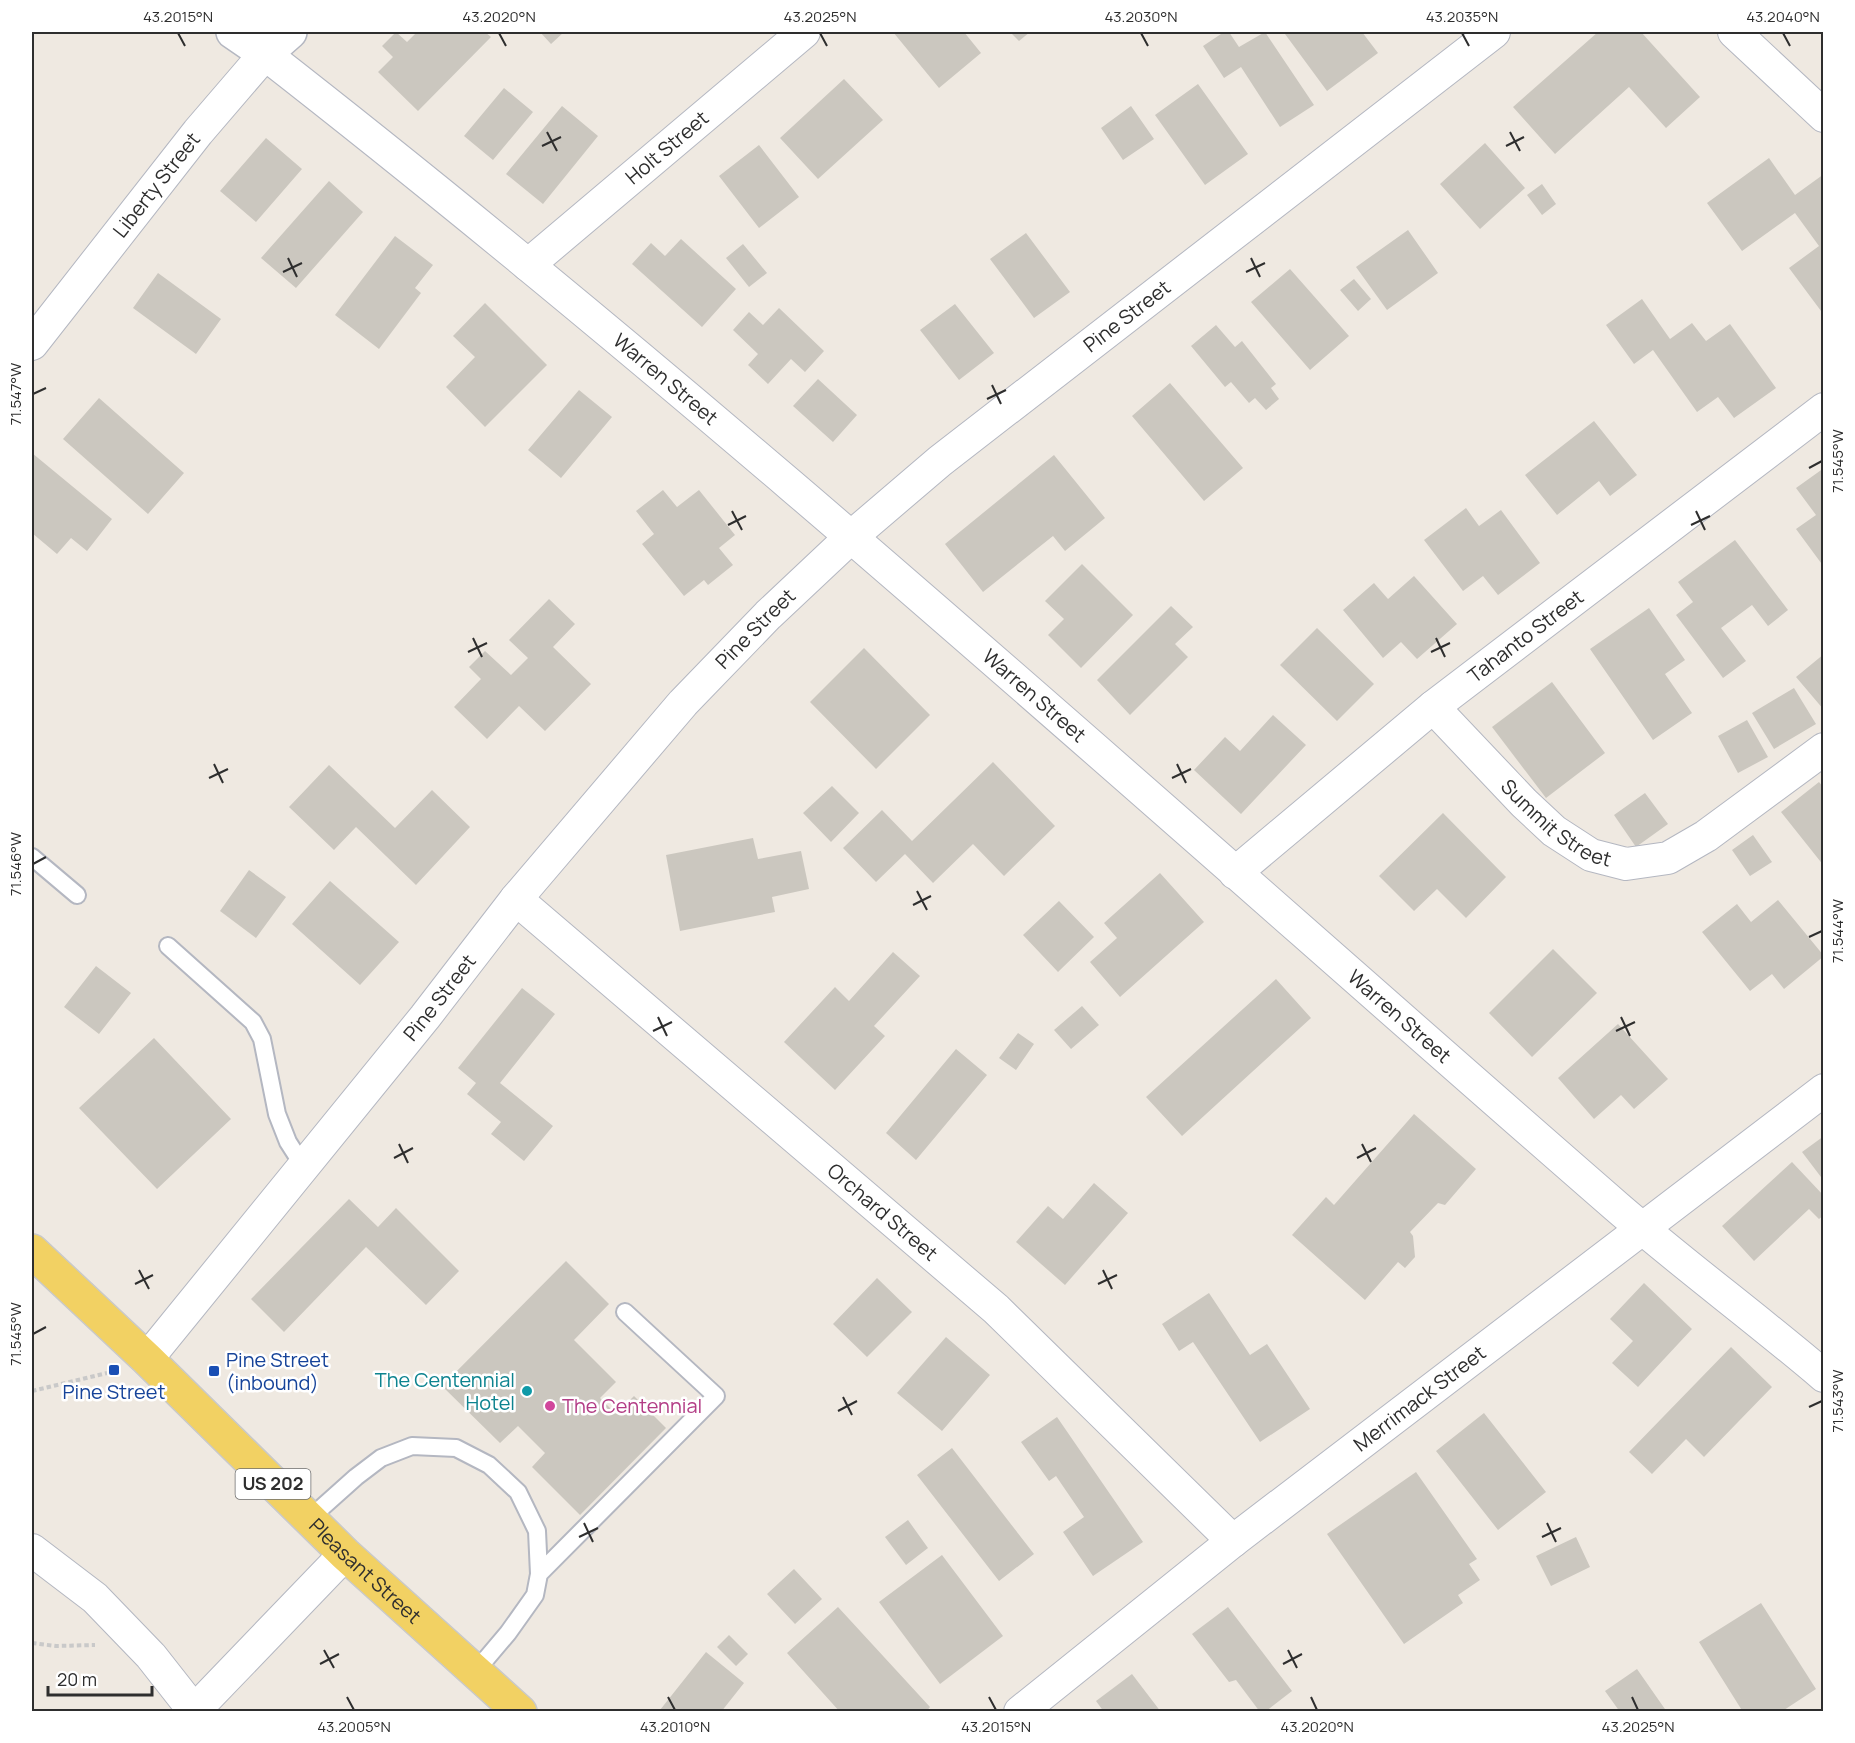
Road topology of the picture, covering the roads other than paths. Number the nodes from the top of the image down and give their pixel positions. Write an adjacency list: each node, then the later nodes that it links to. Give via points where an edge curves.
1 (233, 32): 6 (street, Warren Street)
2 (290, 32): 6 (street, Liberty Street)
3 (804, 32): 8 (street, Holt Street)
4 (1494, 32): 11 (street, Pine Street, via 940,461)
5 (1734, 32): 7 (street)
6 (265, 54): 8 (street, Warren Street); 9 (street, Liberty Street, via 198,132)
7 (1824, 116)
8 (528, 265): 11 (street, Warren Street)
9 (32, 344)
10 (1824, 409): 12 (street, Tahanto Street)
11 (851, 537): 15 (street, Warren Street); 17 (street, Pine Street, via 683,703)
12 (1433, 707): 13 (street, Summit Street, via 1554,831 1591,855 1626,864 1668,858 1707,836); 15 (street, Tahanto Street)
13 (1824, 749)
14 (32, 857): 16 (lane)
15 (1235, 873): 21 (street, Warren Street)
16 (77, 895)
17 (516, 900): 20 (street, Pine Street); 27 (street, Orchard Street, via 996,1309)
18 (168, 946): 20 (lane, via 253,1022 262,1039 277,1114)
19 (1824, 1090): 21 (street, Merrimack Street)
20 (304, 1167): 24 (street, Pine Street)
21 (1642, 1228): 25 (street, Warren Street); 27 (street, Merrimack Street)
22 (32, 1251): 24 (main road, Pleasant Street / US 202)
23 (625, 1312): 30 (lane, via 716,1396)
24 (147, 1359): 26 (main road, Pleasant Street / US 202)
25 (1820, 1366)
26 (309, 1519): 29 (main road, Pleasant Street / US 202); 30 (lane, via 381,1458 412,1446 456,1448 489,1464 518,1492 537,1531)
27 (1233, 1541): 34 (street, Merrimack Street)
28 (32, 1550): 32 (street, via 95,1598 151,1656)
29 (345, 1554): 31 (main road, Pleasant Street / US 202); 32 (street)
30 (539, 1574): 31 (lane, via 535,1595)
31 (475, 1672): 33 (main road, Pleasant Street / US 202)
32 (195, 1711)
33 (520, 1712)
34 (1020, 1712)

